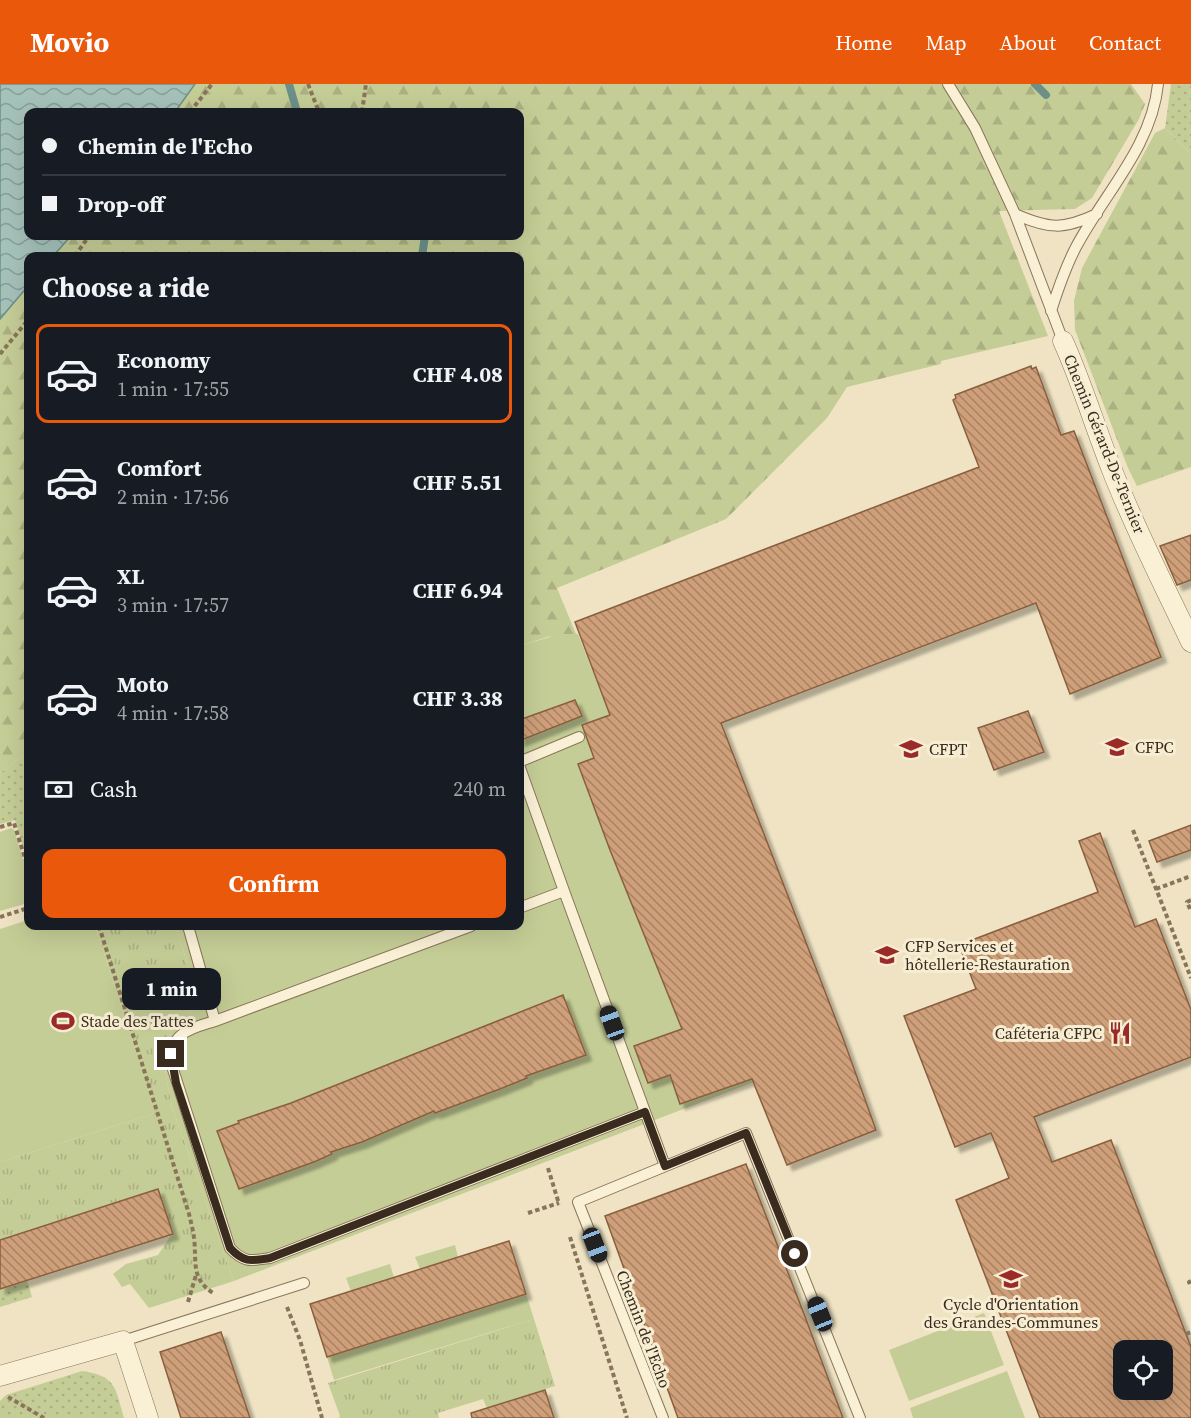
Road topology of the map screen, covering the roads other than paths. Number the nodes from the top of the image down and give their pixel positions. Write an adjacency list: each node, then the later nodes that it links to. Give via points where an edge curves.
1 (948, 84): 3 (lane, Chemin Gérard-De-Ternier, via 975,129)
2 (1158, 84): 4 (lane, via 1147,132)
3 (1015, 214): 4 (lane, via 1053,226 1074,225); 5 (lane, Chemin Gérard-De-Ternier)
4 (1097, 214): 5 (lane, via 1062,276)
5 (1051, 311): 6 (lane, Chemin Gérard-De-Ternier)
6 (1063, 341): 7 (street, Chemin Gérard-De-Ternier, via 1112,471)
7 (1191, 642)
8 (579, 737): 9 (lane)
9 (524, 761)
10 (524, 777): 11 (lane)
11 (564, 891): 12 (lane); 16 (lane)
12 (524, 906)
13 (189, 930): 15 (lane)
14 (460, 930): 15 (lane)
15 (215, 1021): 16 (lane, via 180,1034 173,1046 171,1064 230,1248 250,1261 270,1258)
16 (645, 1112): 17 (lane)
17 (665, 1166): 22 (lane, Chemin de l'Echo, via 578,1202); 23 (lane, Chemin de l'Echo, via 746,1133)
18 (304, 1283): 19 (lane)
19 (123, 1341): 20 (street); 21 (street)
20 (0, 1376)
21 (148, 1418)
22 (663, 1418)
23 (860, 1418)

